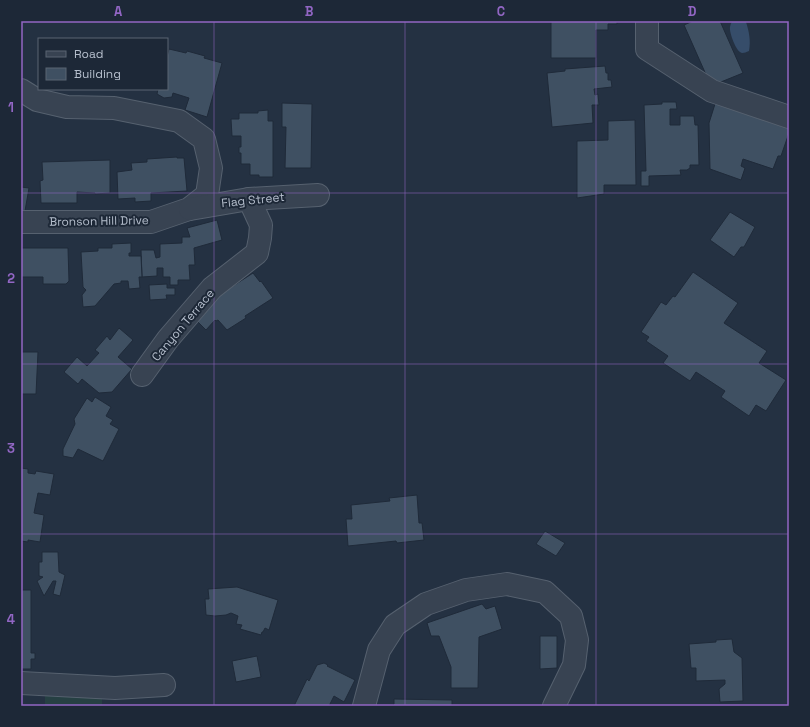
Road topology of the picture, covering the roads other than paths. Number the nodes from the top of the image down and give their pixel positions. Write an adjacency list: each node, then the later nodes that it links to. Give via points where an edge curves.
1 (647, 21): 3 (street, via 647,49 712,91)
2 (21, 90): 6 (street, Bronson Hill Drive, via 37,100 67,107 114,108 179,122 204,139 211,168 207,195)
3 (789, 117)
4 (318, 195): 5 (street, Flag Street)
5 (249, 199): 6 (street, Flag Street); 8 (street, Canyon Terrace, via 261,225 257,253 212,288)
6 (189, 209): 7 (street, Bronson Hill Drive, via 151,222)
7 (21, 222)
8 (142, 374)
9 (21, 683): 10 (street, via 115,688)
10 (164, 685)
11 (364, 706): 12 (street, via 379,650 395,625 426,604 466,590 507,584 545,592 571,616 577,640 574,665)
12 (554, 706)

